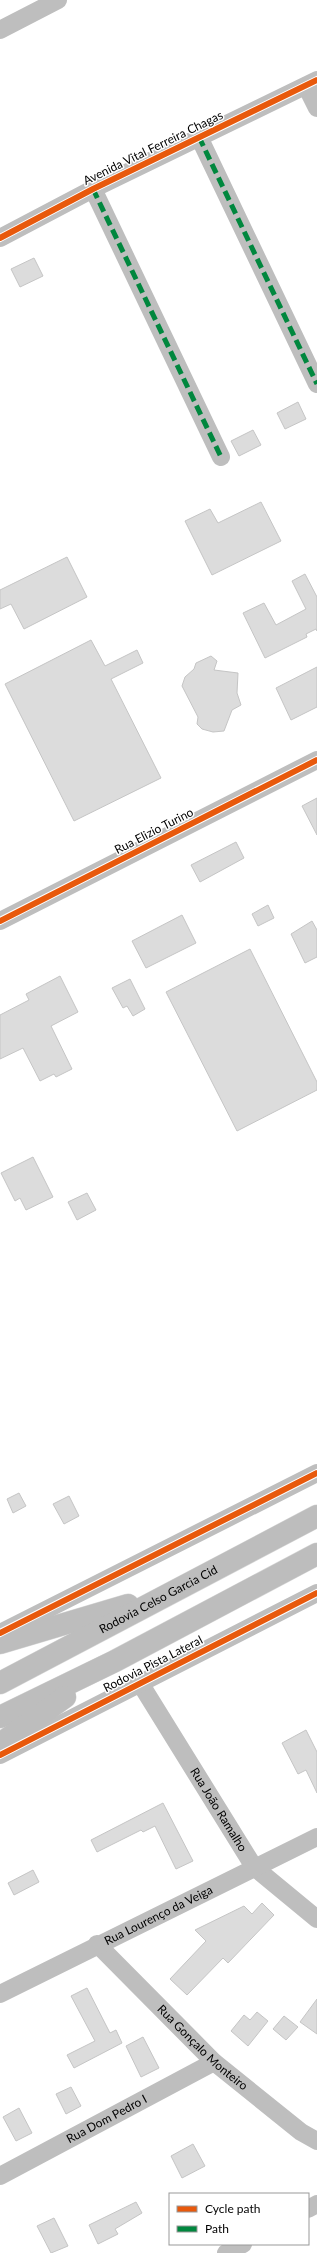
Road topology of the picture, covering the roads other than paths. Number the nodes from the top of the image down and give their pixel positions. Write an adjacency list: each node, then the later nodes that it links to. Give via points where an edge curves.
1 (58, 0): 2 (street)
2 (0, 30)
3 (311, 83): 4 (street); 5 (street, Avenida Vital Ferreira Chagas)
4 (317, 108)
5 (199, 137): 6 (street, Avenida Vital Ferreira Chagas); 8 (street)
6 (93, 189): 7 (street, Avenida Vital Ferreira Chagas); 9 (street)
7 (0, 238)
8 (317, 384)
9 (221, 457)
10 (317, 760): 11 (street, Rua Elizio Turino)
11 (0, 921)
12 (317, 1473): 17 (street)
13 (317, 1516): 15 (highway, Rodovia Celso Garcia Cid)
14 (317, 1554): 19 (highway)
15 (175, 1590): 18 (highway); 20 (highway, Rodovia Celso Garcia Cid)
16 (317, 1593): 21 (street, Rodovia Pista Lateral)
17 (0, 1633)
18 (0, 1643)
19 (115, 1661): 22 (highway); 23 (highway)
20 (0, 1683)
21 (140, 1684): 24 (street, Rodovia Pista Lateral); 26 (street, Rua João Ramalho)
22 (0, 1717)
23 (0, 1744)
24 (0, 1755)
25 (317, 1837): 26 (street, Rua Lourenço da Veiga)
26 (254, 1867): 27 (street, Rua João Ramalho); 28 (street, Rua Lourenço da Veiga)
27 (317, 1919)
28 (97, 1944): 29 (street, Rua Lourenço da Veiga); 30 (street, Rua Gonçalo Monteiro)
29 (0, 1994)
30 (214, 2062): 31 (street, Rua Gonçalo Monteiro, via 301,2132); 32 (street, Rua Dom Pedro I)
31 (317, 2141)
32 (0, 2176)
33 (241, 2245): 34 (street)
34 (226, 2253)

